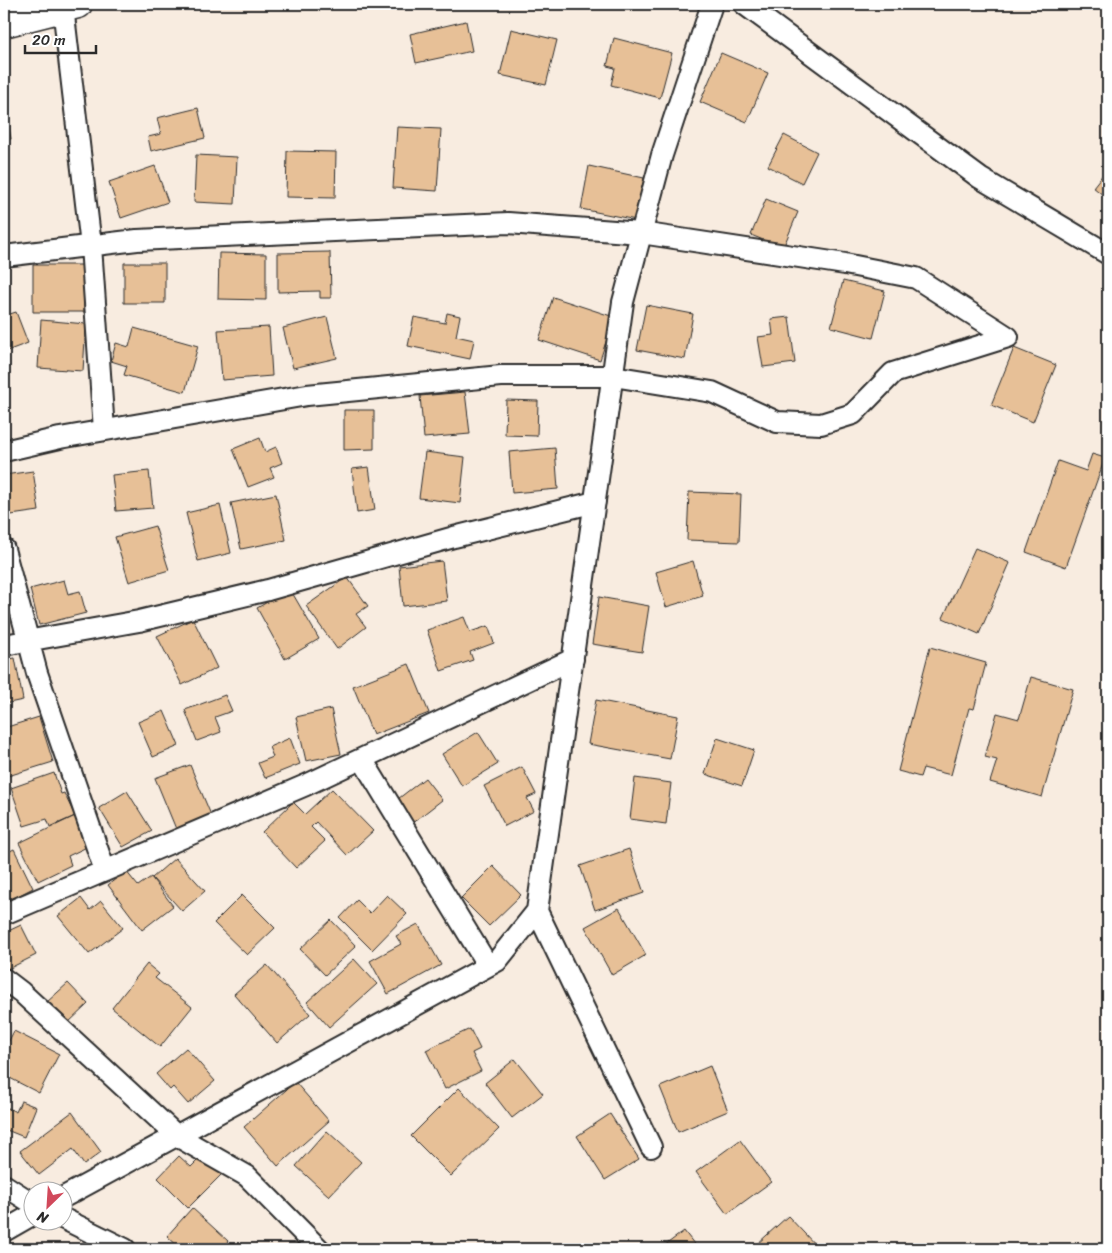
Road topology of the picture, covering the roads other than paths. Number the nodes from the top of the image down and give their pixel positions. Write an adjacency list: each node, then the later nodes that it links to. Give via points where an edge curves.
1 (712, 4): 5 (street, via 662,155)
2 (744, 4): 7 (street, via 980,178)
3 (70, 5): 4 (main road); 6 (street)
4 (4, 23)
5 (641, 233): 6 (street, via 508,222 137,240); 9 (street, via 623,302); 9 (street, via 916,278 1008,337 893,373 852,414 821,424 777,422 712,392)
6 (91, 246): 8 (street); 10 (street)
7 (1108, 254)
8 (4, 256)
9 (612, 376): 10 (street, via 501,376 307,395); 12 (street)
10 (104, 430): 11 (street)
11 (4, 451)
12 (595, 502): 14 (street, via 454,537 268,590 139,621); 16 (street)
13 (4, 549): 14 (street)
14 (28, 640): 15 (street); 18 (street)
15 (4, 645)
16 (573, 659): 17 (street); 19 (street)
17 (362, 759): 18 (street); 21 (street)
18 (105, 871): 20 (street)
19 (537, 911): 21 (street, via 497,961); 24 (street)
20 (4, 914)
21 (488, 966): 23 (street)
22 (4, 979): 23 (street)
23 (177, 1136): 26 (street); 32 (street, via 247,1176)
24 (651, 1147)
25 (4, 1185): 27 (street)
26 (72, 1193)
27 (22, 1196)
28 (22, 1220): 30 (street)
29 (72, 1223): 31 (street)
30 (4, 1230)
31 (125, 1249)
32 (319, 1249)

